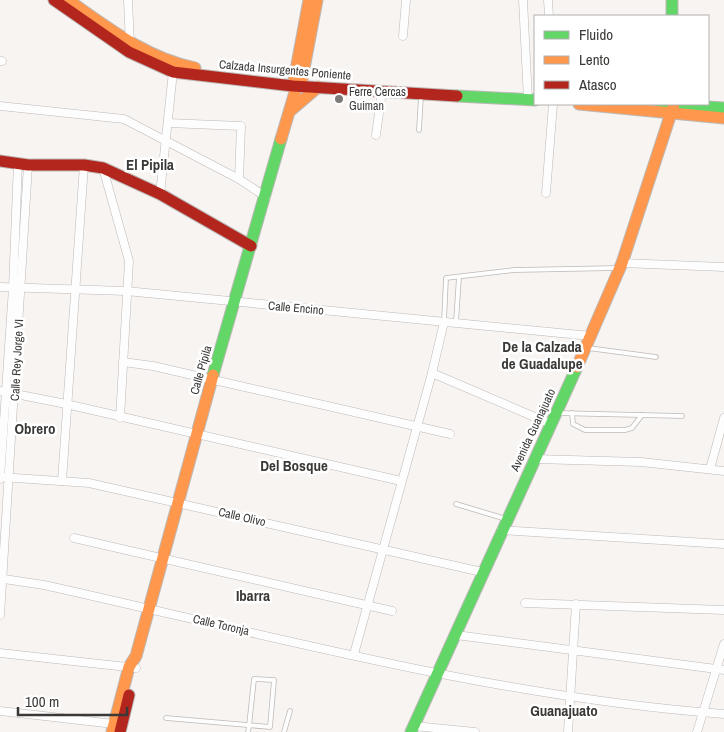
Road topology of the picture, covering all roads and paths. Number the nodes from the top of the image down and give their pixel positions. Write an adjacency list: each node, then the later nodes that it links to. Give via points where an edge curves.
1 (54, 0): 13 (street, Calzada Insurgentes Poniente)
2 (68, 0): 13 (street, Calzada Insurgentes Poniente)
3 (128, 0): 13 (street)
4 (308, 0): 16 (street, Calle Pípila)
5 (317, 0): 16 (street, Calle Pípila)
6 (406, 0): 12 (street)
7 (523, 0): 21 (street)
8 (548, 0): 10 (street)
9 (672, 0): 11 (street)
10 (549, 15)
11 (672, 15)
12 (403, 36)
13 (130, 47): 14 (street, Calzada Insurgentes Poniente); 15 (street, Calzada Insurgentes Poniente, via 184,67)
14 (173, 72): 15 (street, Calzada Insurgentes Poniente); 29 (street)
15 (223, 75): 16 (street, Calzada Insurgentes Poniente)
16 (297, 84): 17 (street, Calzada Insurgentes Poniente); 18 (street, Calzada Insurgentes Poniente); 27 (street, Calle Pípila)
17 (341, 85): 18 (street, Calzada Insurgentes Poniente); 19 (street, Calzada Insurgentes Poniente); 21 (street, Calzada Insurgentes Poniente)
18 (318, 87): 27 (street)
19 (382, 91): 20 (street, Calzada Insurgentes Poniente); 31 (street)
20 (421, 94): 21 (street, Calzada Insurgentes Poniente); 30 (lane)
21 (532, 97)
22 (553, 105): 38 (street)
23 (602, 105): 25 (street)
24 (0, 106): 32 (street, via 124,119)
25 (673, 108): 26 (street); 28 (street); 42 (street, Avenida Guanajuato)
26 (724, 108)
27 (289, 114): 40 (street, Calle Pípila)
28 (724, 118)
29 (168, 123): 32 (street); 37 (street, via 241,126)
30 (418, 130)
31 (376, 134)
32 (165, 140): 37 (street); 39 (street)
33 (0, 161): 34 (street)
34 (23, 164): 35 (street); 46 (street, Calle Rey Jorge VI)
35 (84, 164): 36 (street); 47 (street)
36 (103, 168): 39 (street); 48 (street, via 129,261)
37 (239, 179): 40 (street)
38 (546, 193)
39 (160, 194): 41 (street)
40 (266, 197): 41 (street, Calle Pípila)
41 (251, 246): 49 (street, Calle Pípila)
42 (621, 266): 43 (street); 44 (lane, via 514,270); 52 (street, Avenida Guanajuato)
43 (724, 267)
44 (459, 277): 50 (lane, via 446,278); 51 (lane)
45 (0, 287): 46 (street, Calle Encino)
46 (17, 288): 47 (street, Calle Encino); 58 (street, Calle Rey Jorge VI); 59 (street, Calle Rey Jorge VI)
47 (74, 289): 48 (street, Calle Encino); 60 (street)
48 (126, 291): 49 (street, Calle Encino); 55 (street)
49 (235, 302): 50 (street, Calle Encino); 57 (street, Calle Pípila)
50 (444, 322): 51 (street, Calle Encino); 56 (street)
51 (456, 323): 52 (street, Calle Encino)
52 (592, 336): 53 (street, Avenida Guanajuato)
53 (586, 347): 54 (lane); 65 (street, Avenida Guanajuato)
54 (656, 357)
55 (123, 362): 57 (street); 64 (street)
56 (432, 373): 65 (street); 67 (street)
57 (211, 381): 67 (street); 68 (street, Calle Pípila)
58 (3, 392): 59 (street); 73 (street, Calle Rey Jorge VI)
59 (15, 395): 60 (street); 73 (street, Calle Rey Jorge VI)
60 (66, 404): 64 (street); 74 (street)
61 (572, 413): 62 (lane); 62 (lane, via 573,424 585,430 625,430 632,428); 65 (lane)
62 (643, 415): 63 (lane)
63 (682, 416)
64 (120, 418): 68 (street)
65 (553, 418): 70 (street, Avenida Guanajuato)
66 (724, 418): 71 (street)
67 (418, 426): 69 (street); 75 (street)
68 (198, 434): 75 (street); 76 (street, Calle Pípila)
69 (450, 434)
70 (534, 459): 71 (street, via 641,462); 78 (street, Avenida Guanajuato)
71 (710, 469): 72 (street)
72 (724, 471)
73 (2, 478): 74 (street, Calle Olivo); 84 (street, Calle Rey Jorge VI)
74 (62, 481): 76 (street, Calle Olivo, via 89,483)
75 (401, 481): 81 (street)
76 (179, 503): 81 (street, Calle Olivo); 82 (street, Calle Pípila)
77 (456, 504): 78 (lane)
78 (504, 524): 80 (street); 83 (street, Avenida Guanajuato)
79 (74, 538): 82 (street)
80 (724, 544)
81 (382, 550): 83 (street, Calle Olivo); 86 (street)
82 (162, 558): 86 (street); 88 (street, Calle Pípila)
83 (482, 572): 92 (street, Avenida Guanajuato)
84 (4, 579): 88 (street, Calle Toronja); 91 (street, Calle Rey Jorge VI)
85 (525, 603): 87 (street)
86 (367, 604): 90 (street); 96 (street)
87 (576, 604): 89 (street); 94 (street)
88 (149, 609): 96 (street, Calle Toronja); 97 (street, Calle Pípila)
89 (724, 610)
90 (392, 611)
91 (0, 615)
92 (456, 635): 94 (street); 99 (street, Avenida Guanajuato)
93 (724, 644): 98 (street)
94 (574, 650): 98 (street); 100 (street)
95 (0, 653): 97 (street)
96 (354, 654): 99 (street, Calle Toronja)
97 (132, 667): 107 (street, Calle Pípila)
98 (720, 670): 103 (street)
99 (437, 675): 100 (street, Calle Toronja); 108 (street, Avenida Guanajuato)
100 (569, 695): 103 (street, Calle Toronja); 112 (street)
101 (0, 711): 107 (street)
102 (290, 711): 110 (lane)
103 (703, 712): 104 (street, Calle Toronja); 113 (street)
104 (724, 714)
105 (166, 718): 106 (lane)
106 (249, 726): 106 (lane, via 270,727 274,680 254,678); 109 (lane)
107 (115, 729)
108 (413, 729): 111 (street)
109 (248, 732)
110 (284, 732)
111 (475, 732)
112 (568, 732)
113 (697, 732)

